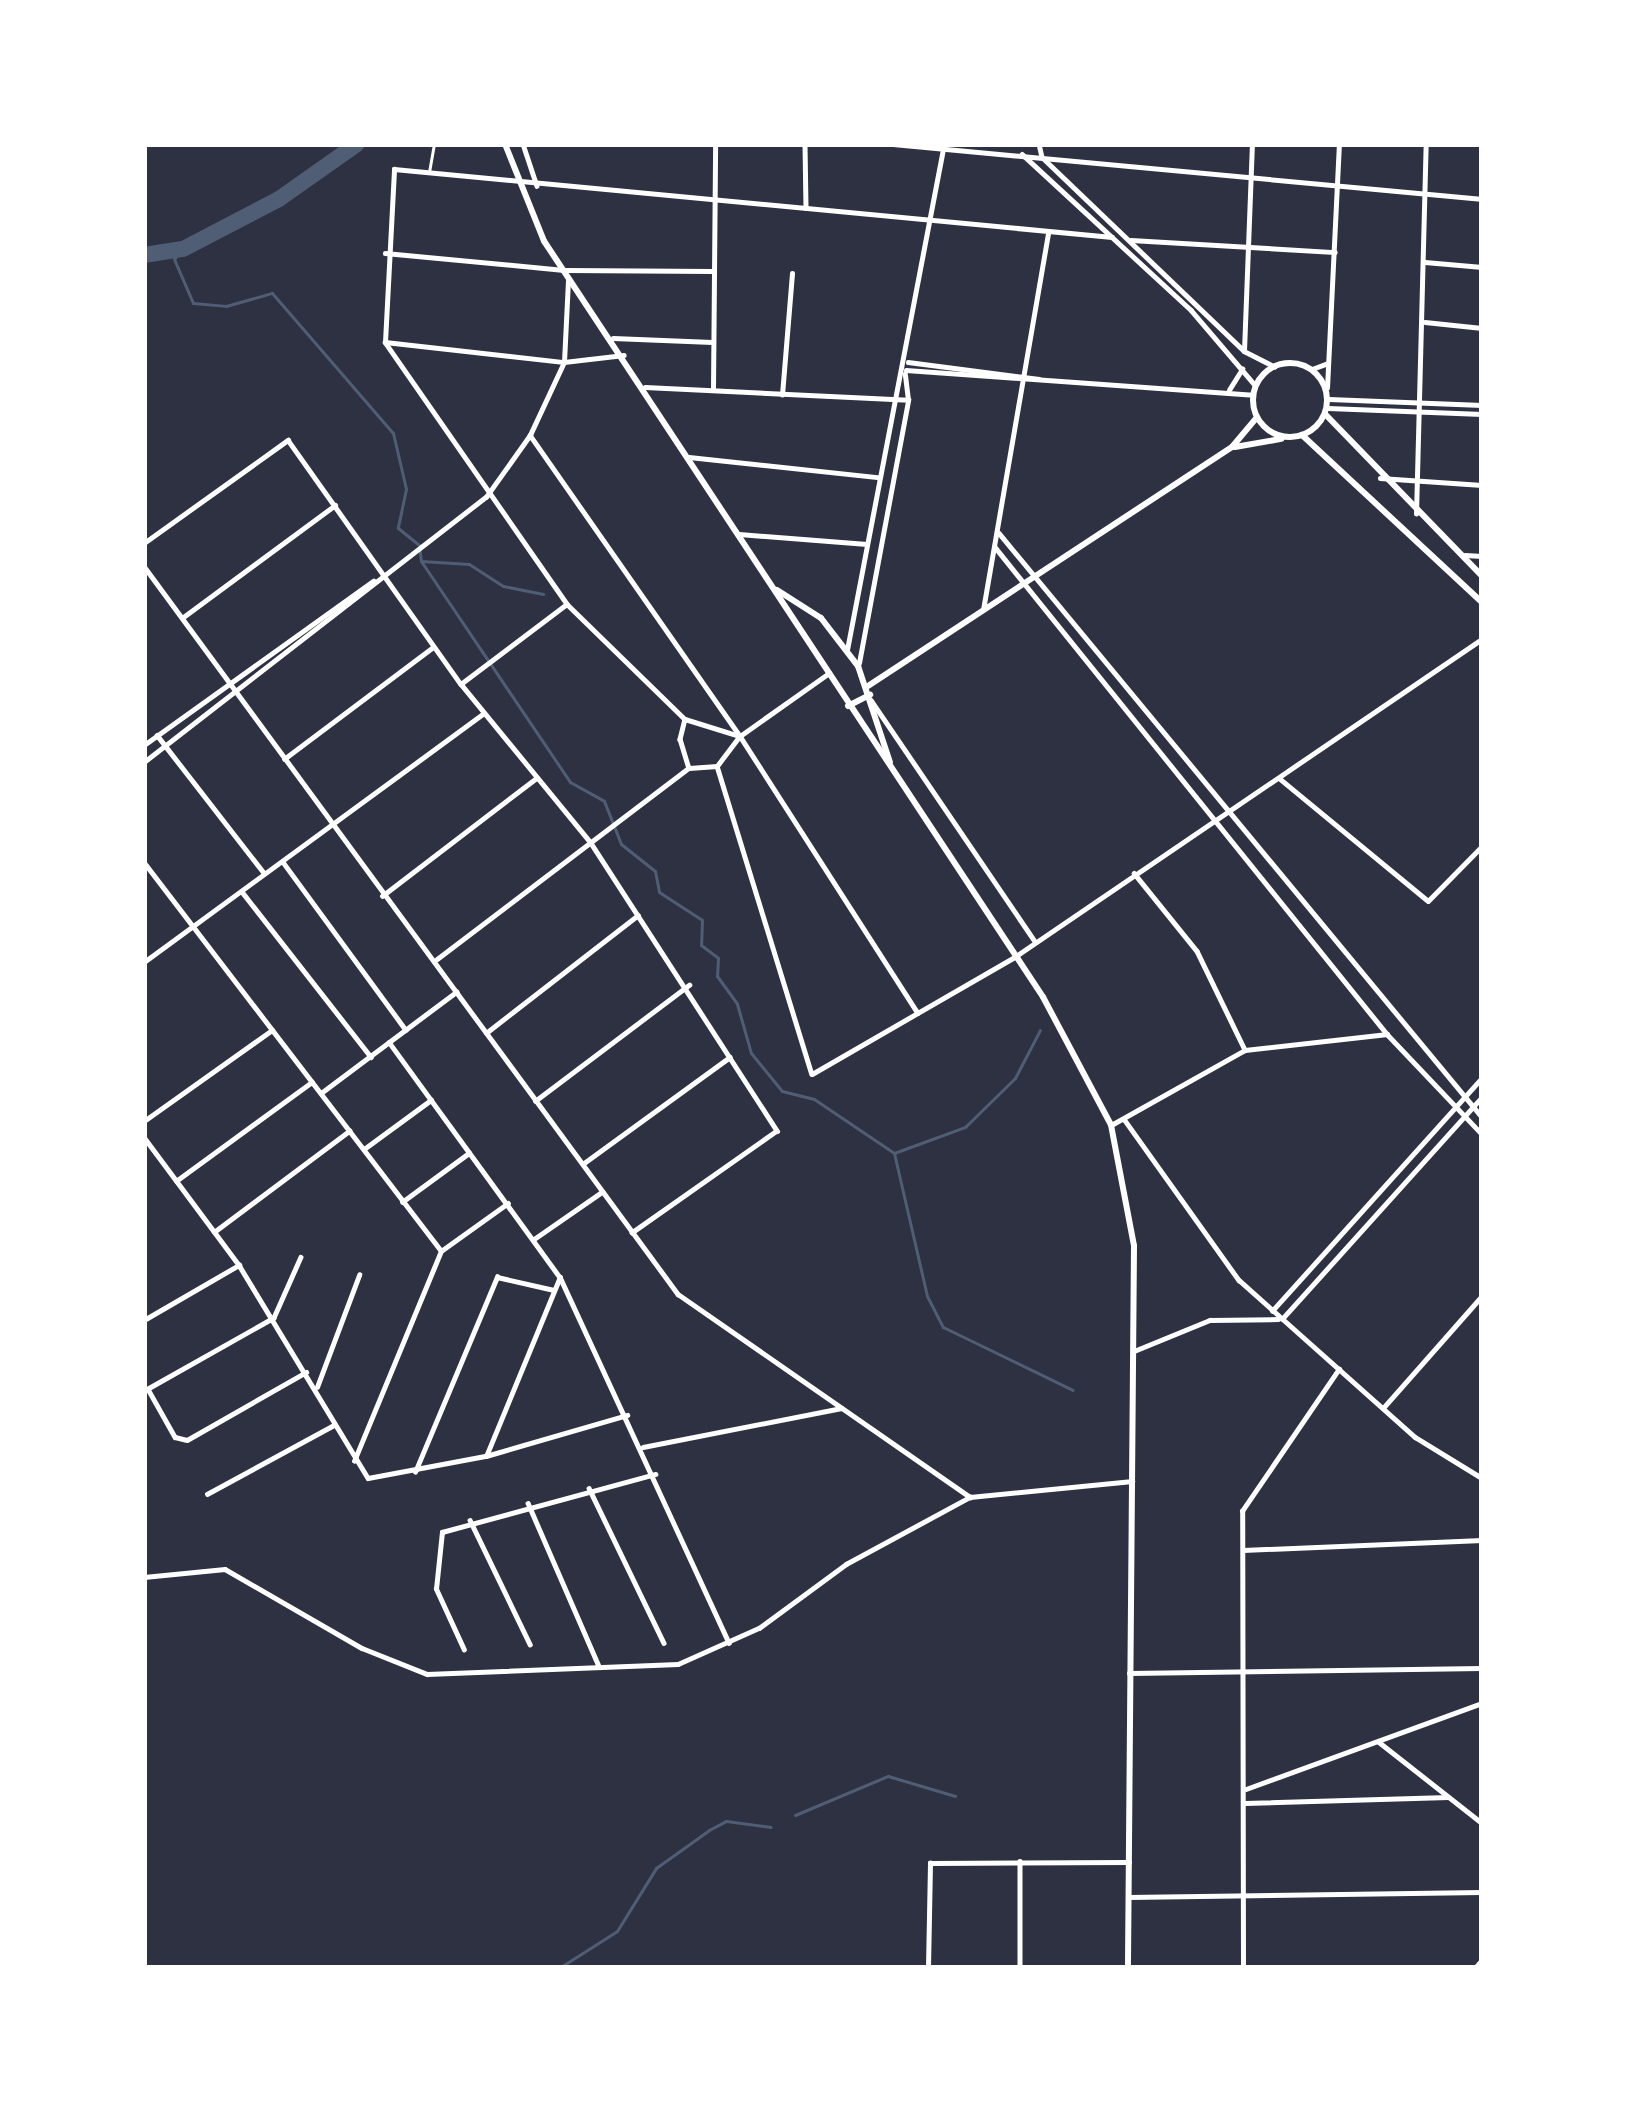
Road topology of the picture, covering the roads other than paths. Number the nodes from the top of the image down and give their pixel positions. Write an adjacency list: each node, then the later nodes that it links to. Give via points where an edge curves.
1 (434, 144): 14 (lane)
2 (505, 144): 16 (main road)
3 (523, 144): 18 (street)
4 (716, 144): 21 (street)
5 (805, 144): 22 (street)
6 (893, 144): 11 (street)
7 (1040, 144): 13 (street)
8 (1252, 144): 15 (street)
9 (1339, 144): 17 (street)
10 (1426, 144): 19 (street)
11 (943, 146): 12 (street); 23 (street)
12 (1022, 154): 13 (street); 25 (street)
13 (1042, 157): 15 (street); 26 (street)
14 (429, 174): 16 (street); 29 (street, via 394,170)
15 (1252, 178): 17 (street); 27 (street)
16 (515, 184): 18 (street); 32 (main road)
17 (1338, 184): 19 (street); 28 (street)
18 (537, 186): 21 (street)
19 (1426, 194): 20 (street); 30 (street)
20 (1482, 199)
21 (714, 201): 22 (street); 33 (street)
22 (806, 208): 23 (street)
23 (934, 219): 24 (street); 46 (street)
24 (1048, 232): 25 (street); 48 (street)
25 (1112, 237): 45 (street)
26 (1131, 240): 27 (street); 40 (street)
27 (1249, 247): 28 (street); 40 (street)
28 (1335, 252): 43 (street)
29 (385, 253): 32 (street); 39 (street)
30 (1425, 262): 31 (street); 35 (street)
31 (1482, 267)
32 (566, 270): 33 (street); 37 (main road); 42 (street)
33 (712, 271): 38 (street)
34 (792, 273): 56 (street)
35 (1425, 322): 36 (street); 60 (street)
36 (1482, 328)
37 (613, 338): 38 (street); 41 (main road)
38 (712, 341): 54 (street)
39 (385, 342): 42 (street); 74 (street)
40 (1244, 351): 44 (street)
41 (624, 355): 42 (street); 52 (main road)
42 (564, 362): 65 (street)
43 (1325, 364): 47 (street); 53 (street)
44 (1274, 366): 47 (main road); 51 (main road)
45 (1243, 368): 51 (street); 55 (street)
46 (906, 369): 48 (street); 50 (street); 58 (street); 59 (street)
47 (1312, 369): 53 (main road)
48 (1029, 374): 49 (street); 50 (street)
49 (1039, 379): 50 (street); 55 (street)
50 (1026, 384): 77 (street)
51 (1255, 385): 57 (main road)
52 (645, 387): 54 (street); 69 (main road)
53 (1327, 388): 62 (main road)
54 (713, 389): 56 (street)
55 (1229, 390): 57 (street)
56 (782, 395): 58 (street)
57 (1252, 395): 64 (main road)
58 (891, 400): 59 (street); 70 (street)
59 (908, 400): 98 (street)
60 (1420, 404): 61 (street); 62 (street); 63 (street); 72 (street)
61 (1482, 405)
62 (1327, 407): 66 (main road); 71 (main road)
63 (1482, 414)
64 (1256, 418): 67 (main road); 68 (main road)
65 (530, 435): 74 (street); 108 (street)
66 (1302, 435): 67 (main road); 91 (main road)
67 (1290, 437): 68 (main road)
68 (1232, 447): 86 (main road)
69 (689, 457): 70 (street); 78 (main road)
70 (878, 477): 80 (street)
71 (1380, 478): 72 (street); 76 (main road)
72 (1418, 480): 73 (street); 76 (street)
73 (1482, 485)
74 (486, 497): 85 (street); 92 (street)
75 (335, 505): 79 (street, via 285,438); 85 (street); 94 (street)
76 (1416, 514): 82 (main road)
77 (999, 533): 81 (street); 86 (street)
78 (739, 534): 80 (street); 90 (main road)
79 (144, 543)
80 (867, 544): 97 (street)
81 (995, 548): 89 (street); 93 (street)
82 (1460, 555): 83 (street); 87 (main road)
83 (1482, 556)
84 (144, 566): 94 (street)
85 (384, 574): 88 (street); 96 (street)
86 (1036, 576): 89 (main road); 118 (street)
87 (1482, 576)
88 (377, 580): 100 (street); 102 (street)
89 (1026, 583): 93 (main road); 119 (street)
90 (776, 589): 97 (main road, via 821,618); 99 (main road)
91 (1482, 602)
92 (567, 604): 101 (street); 106 (street)
93 (983, 610): 103 (main road)
94 (182, 618): 100 (street)
95 (1482, 639): 117 (street)
96 (433, 647): 101 (street); 111 (street)
97 (847, 650): 98 (main road)
98 (858, 666): 103 (main road)
99 (829, 673): 104 (main road); 108 (street)
100 (224, 683): 102 (street); 107 (street)
101 (460, 684): 105 (street)
102 (229, 690): 110 (street); 111 (street)
103 (870, 694): 104 (main road); 115 (main road); 131 (street)
104 (848, 706): 115 (main road)
105 (483, 714): 116 (street); 120 (street)
106 (685, 719): 108 (street); 114 (street, via 680,739)
107 (157, 735): 109 (street); 110 (street)
108 (740, 736): 113 (street); 137 (street)
109 (144, 745)
110 (165, 745): 112 (street); 126 (street)
111 (284, 759): 120 (street)
112 (144, 762)
113 (717, 766): 114 (street); 137 (street, via 812,1074)
114 (689, 768): 121 (street)
115 (894, 771): 132 (main road)
116 (537, 778): 121 (street); 128 (street)
117 (1280, 778): 118 (street); 122 (street, via 1431,902)
118 (1226, 812): 119 (street); 152 (street)
119 (1215, 820): 125 (street); 141 (street)
120 (334, 827): 124 (street); 128 (street)
121 (591, 843): 129 (street); 133 (street)
122 (1482, 846)
123 (144, 862): 130 (street)
124 (283, 862): 126 (street); 139 (street)
125 (1132, 872): 131 (street); 143 (street, via 1197,951)
126 (265, 875): 127 (street)
127 (243, 892): 130 (street); 144 (street)
128 (382, 896): 133 (street)
129 (638, 915): 135 (street); 140 (street)
130 (192, 928): 134 (street); 138 (street)
131 (1035, 941): 132 (street)
132 (1016, 956): 137 (street); 159 (main road)
133 (435, 961): 136 (street)
134 (144, 962)
135 (689, 985): 145 (street); 151 (street)
136 (456, 992): 139 (street); 140 (street)
137 (918, 1014)
138 (272, 1030): 147 (street); 157 (street)
139 (406, 1030): 142 (street)
140 (486, 1033): 151 (street)
141 (1387, 1034): 143 (street); 154 (street)
142 (389, 1042): 144 (street); 150 (street)
143 (1245, 1050): 156 (street)
144 (371, 1057): 148 (street)
145 (730, 1057): 167 (street); 173 (street, via 778,1131)
146 (1482, 1078): 152 (street)
147 (313, 1082): 148 (street); 168 (street)
148 (321, 1093): 160 (street)
149 (1482, 1097): 153 (street)
150 (431, 1100): 164 (street); 165 (street)
151 (535, 1101): 167 (street)
152 (1463, 1101): 153 (street); 154 (street)
153 (1472, 1109): 155 (street); 158 (street)
154 (1455, 1111): 158 (street); 182 (street)
155 (1482, 1117)
156 (1124, 1119): 159 (street); 182 (street, via 1214,1252)
157 (144, 1120)
158 (1464, 1120): 161 (street); 182 (street)
159 (1111, 1125): 185 (main road, via 1131,1210)
160 (349, 1131): 164 (street); 172 (street)
161 (1482, 1134)
162 (144, 1137): 163 (street)
163 (153, 1149): 166 (street); 168 (street)
164 (364, 1150): 170 (street)
165 (469, 1153): 170 (street); 171 (street)
166 (144, 1155)
167 (582, 1165): 169 (street)
168 (176, 1181): 172 (street)
169 (602, 1192): 173 (street); 174 (street)
170 (402, 1202): 175 (street)
171 (508, 1203): 174 (street); 175 (street)
172 (214, 1232): 177 (street)
173 (632, 1234): 190 (street, via 679,1294)
174 (535, 1239): 179 (street)
175 (441, 1251): 195 (street)
176 (301, 1257): 183 (street)
177 (239, 1264): 183 (street); 184 (street)
178 (359, 1275): 188 (street)
179 (560, 1277): 180 (street); 191 (street)
180 (554, 1290): 194 (street); 196 (street, via 497,1277)
181 (1482, 1296): 189 (street)
182 (1276, 1316): 185 (street, via 1210,1320); 186 (street)
183 (274, 1318): 187 (street); 187 (street, via 148,1386 175,1437 187,1440)
184 (144, 1320)
185 (1134, 1352): 199 (main road)
186 (1339, 1369): 189 (street); 206 (street, via 1247,1497)
187 (306, 1372): 188 (street)
188 (316, 1389): 192 (street)
189 (1384, 1407): 198 (street)
190 (841, 1408): 193 (street); 202 (street)
191 (627, 1415): 193 (street); 194 (street)
192 (334, 1425): 195 (street); 201 (street)
193 (643, 1447): 197 (street)
194 (486, 1456): 196 (street)
195 (354, 1461): 196 (street, via 377,1482)
196 (415, 1472)
197 (655, 1474): 200 (street); 209 (street)
198 (1482, 1478)
199 (1132, 1481): 202 (street); 215 (main road)
200 (589, 1488): 203 (street); 208 (street)
201 (207, 1494)
202 (970, 1497): 209 (street, via 846,1564)
203 (528, 1503): 204 (street); 212 (street)
204 (470, 1520): 210 (street); 211 (street, via 442,1532 436,1565 436,1589)
205 (1482, 1540): 206 (street)
206 (1243, 1550): 214 (street)
207 (144, 1577): 212 (street, via 225,1569 362,1648 427,1674)
208 (664, 1643)
209 (729, 1643): 212 (street, via 687,1662)
210 (530, 1644)
211 (464, 1650)
212 (599, 1666)
213 (1482, 1668): 214 (street)
214 (1246, 1672): 215 (street); 218 (street)
215 (1129, 1673): 223 (main road)
216 (1482, 1703): 217 (street)
217 (1379, 1742): 218 (street); 219 (street)
218 (1246, 1789): 220 (street)
219 (1448, 1797): 220 (street); 221 (street)
220 (1245, 1802): 225 (street)
221 (1482, 1823)
222 (1020, 1861): 223 (street); 228 (street, via 927,1865); 229 (street)
223 (1129, 1862): 226 (main road)
224 (1482, 1892): 225 (street)
225 (1244, 1893): 226 (street); 231 (street)
226 (1128, 1897): 230 (main road)
227 (1482, 1960): 232 (street)
228 (928, 1968)
229 (1020, 1968)
230 (1128, 1968)
231 (1243, 1968)
232 (1475, 1968)

